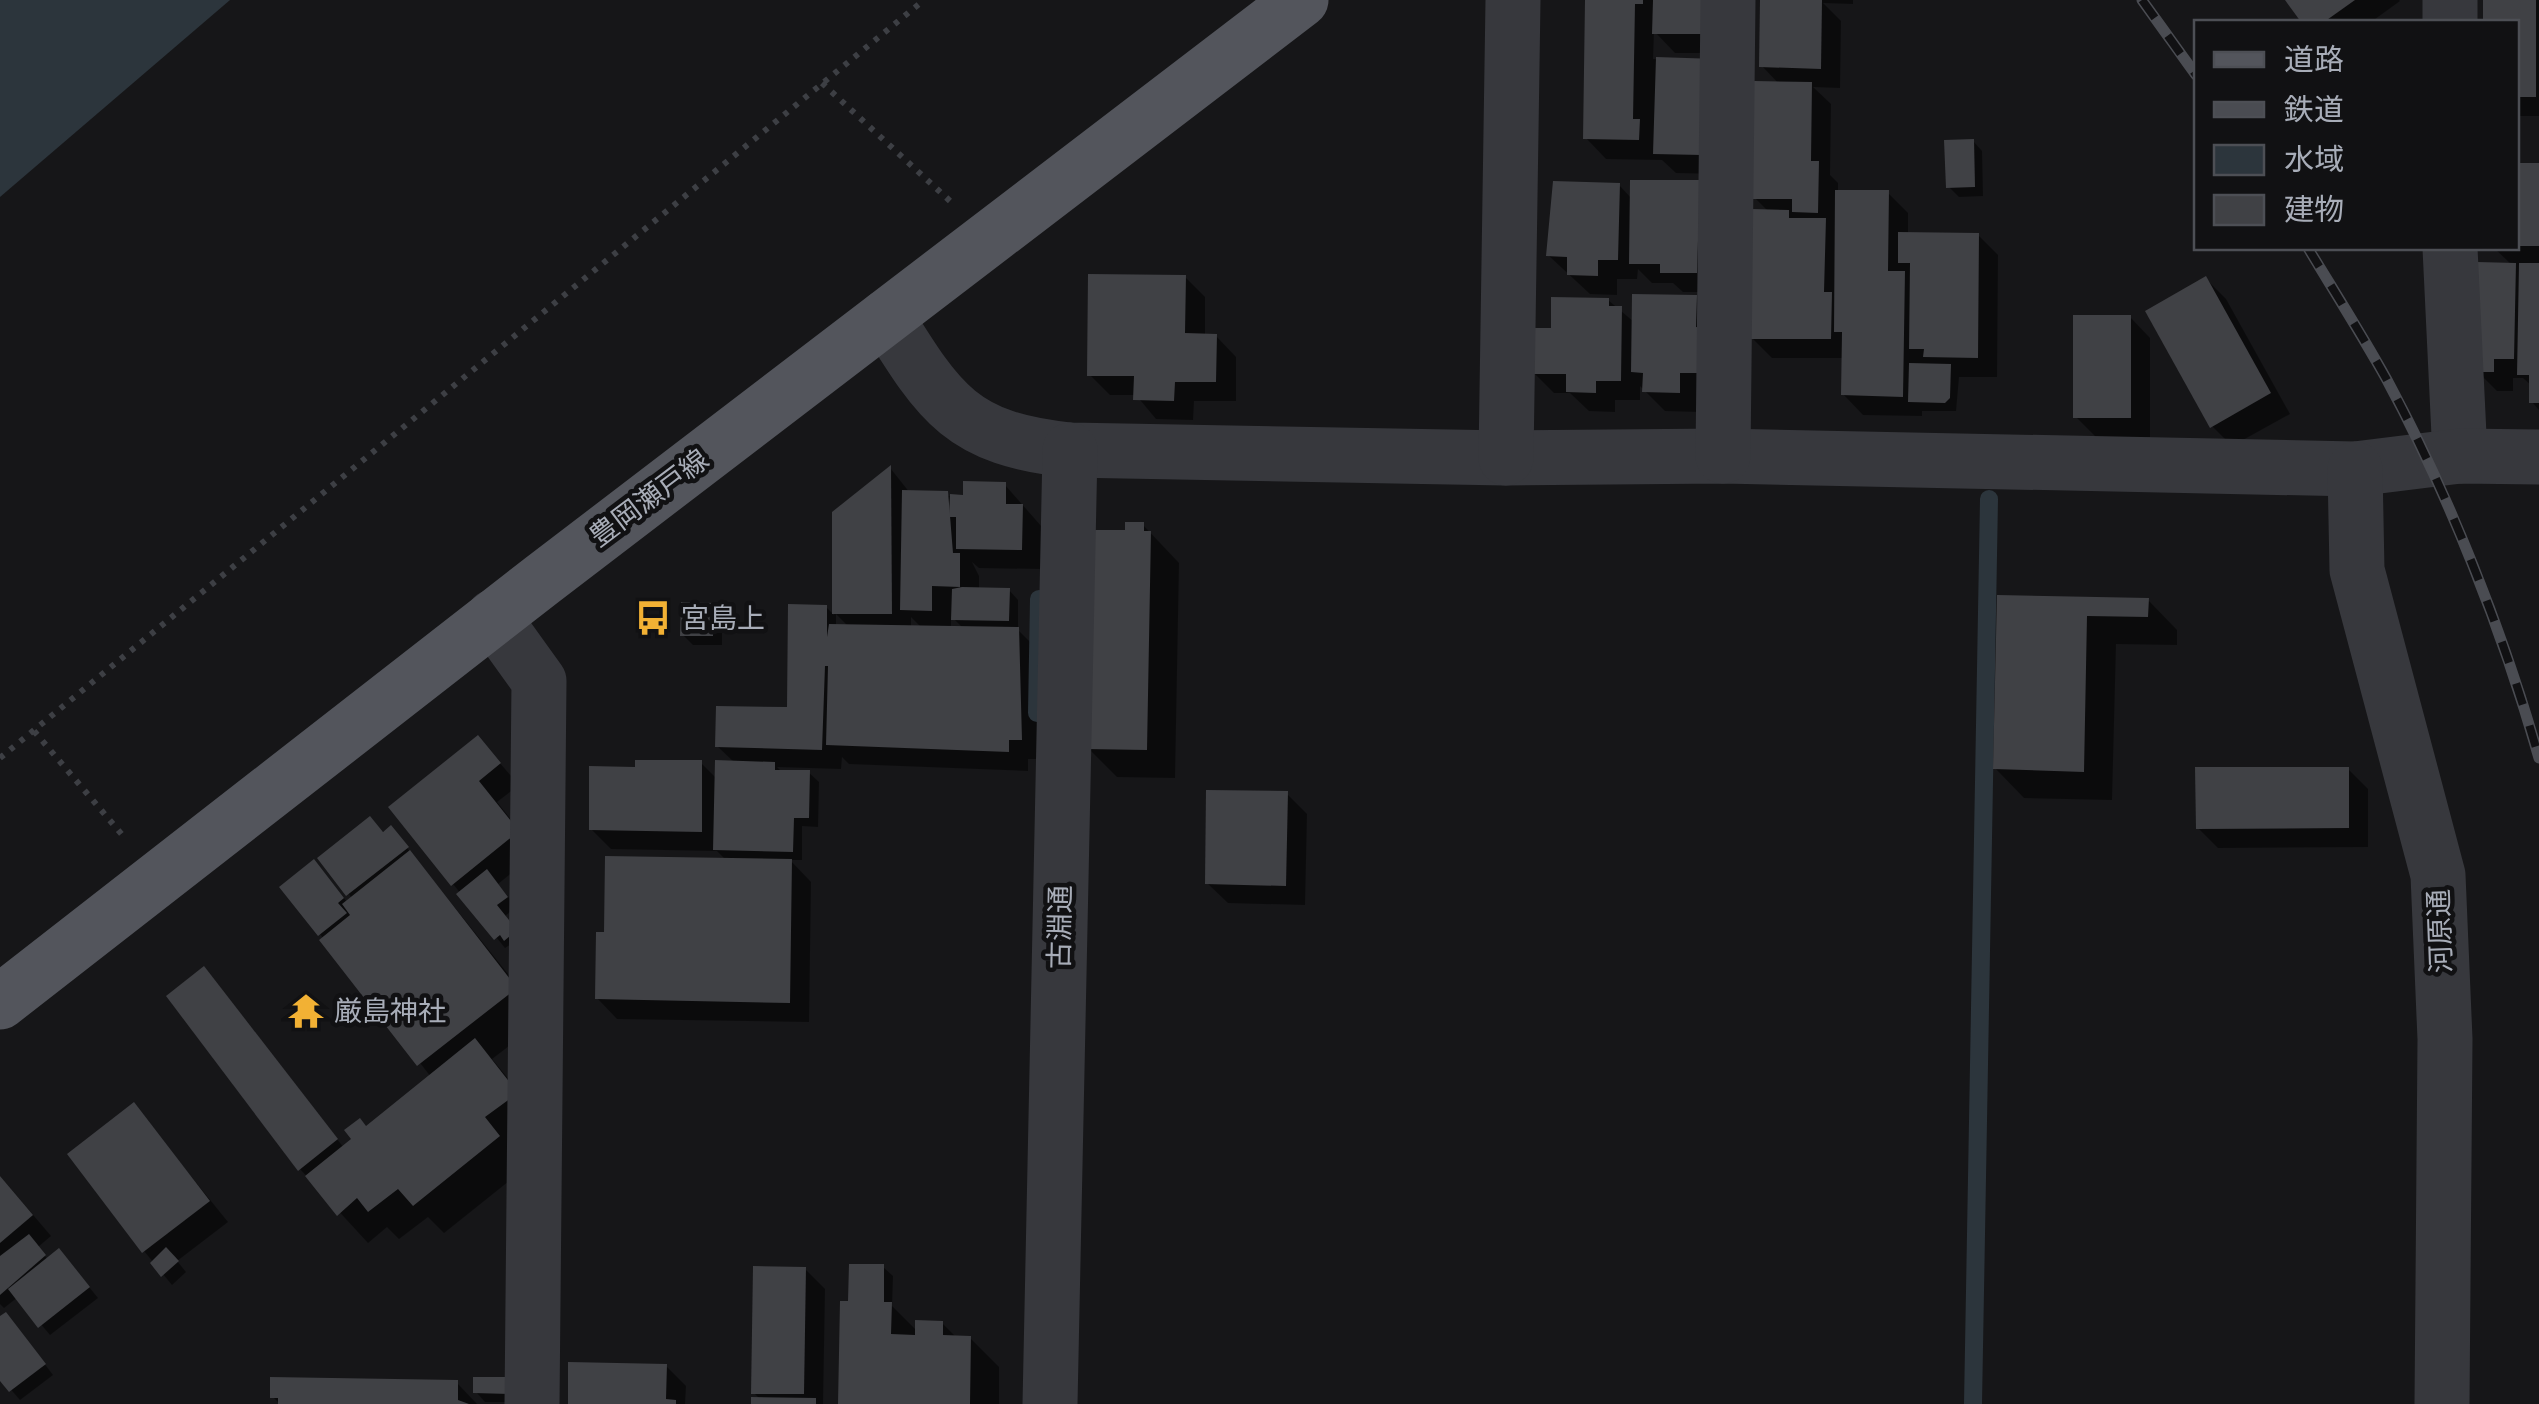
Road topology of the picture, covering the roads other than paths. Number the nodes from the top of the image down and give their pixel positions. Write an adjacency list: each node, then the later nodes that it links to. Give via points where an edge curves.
1 (1301, 0): 5 (main road, 豊岡瀬戸線)
2 (1513, 0): 10 (street)
3 (1728, 0): 7 (street)
4 (2450, 250): 8 (street)
5 (886, 317): 6 (street, via 929,384 974,425 1002,438); 12 (main road, 豊岡瀬戸線)
6 (1070, 450): 10 (street); 15 (street, 古淵通)
7 (1723, 456): 10 (street); 11 (street)
8 (2460, 456): 9 (street); 11 (street)
9 (2539, 457)
10 (1506, 458)
11 (2355, 469): 16 (street, 河原通, via 2357,570 2438,874 2445,1039)
12 (493, 618): 13 (main road, 豊岡瀬戸線); 14 (street, via 539,681)
13 (0, 1002)
14 (532, 1404)
15 (1050, 1404)
16 (2442, 1404)

